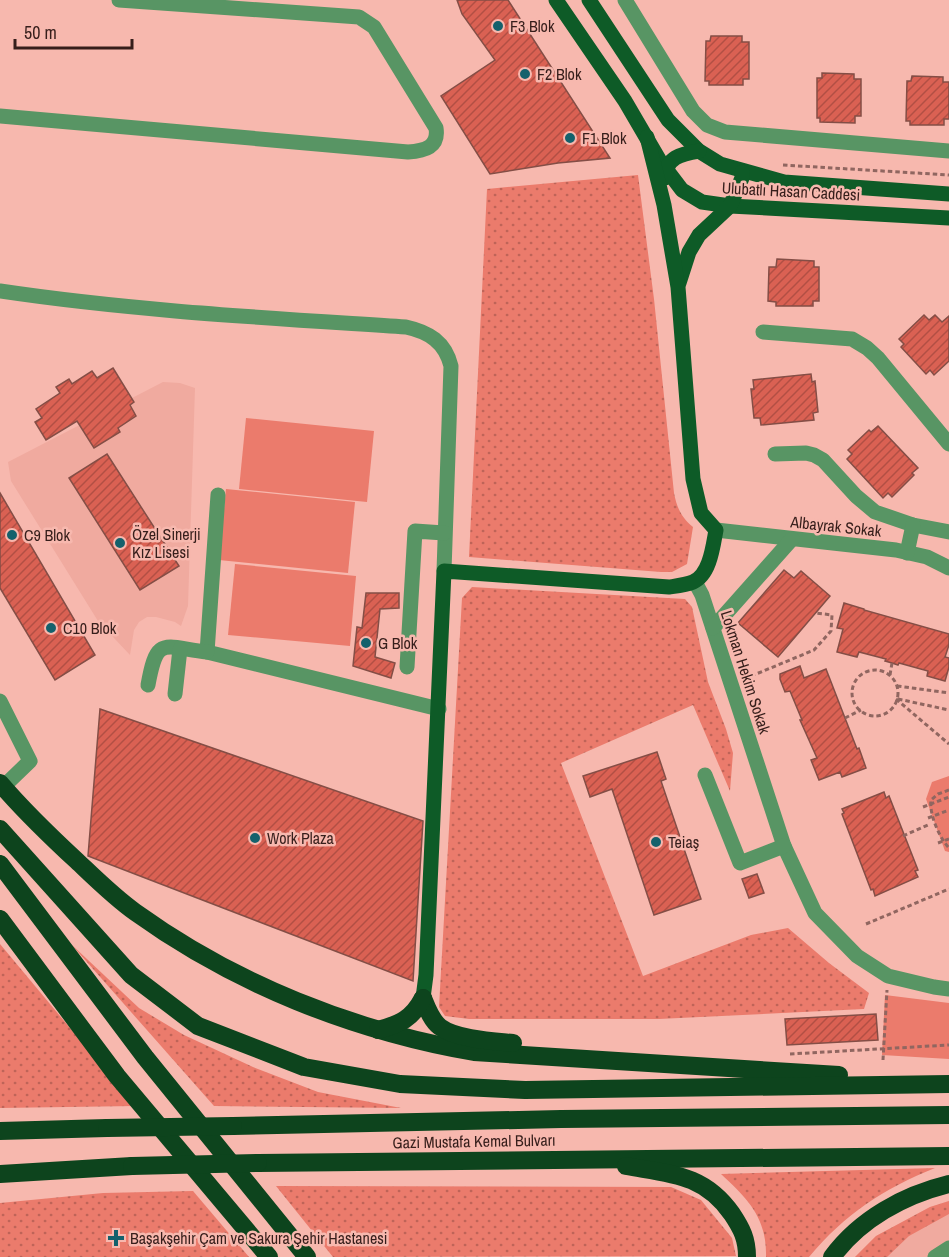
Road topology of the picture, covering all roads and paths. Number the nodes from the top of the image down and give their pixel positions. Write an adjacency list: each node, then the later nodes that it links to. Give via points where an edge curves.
1 (119, 0): 5 (street, via 359,17 374,27 436,128 435,143 430,148 408,152)
2 (556, 0): 6 (main road, Ulubatlı Hasan Caddesi)
3 (589, 0): 7 (main road, Ulubatlı Hasan Caddesi, via 668,120)
4 (625, 0): 8 (street, via 693,111 708,125 725,132)
5 (0, 116)
6 (647, 137): 9 (main road, Ulubatlı Hasan Caddesi); 12 (main road)
7 (699, 151): 9 (main road, via 683,153 672,159); 10 (main road, Ulubatlı Hasan Caddesi)
8 (949, 151)
9 (666, 169): 12 (main road); 13 (main road, Ulubatlı Hasan Caddesi, via 682,190 702,202)
10 (742, 172): 11 (main road, Ulubatlı Hasan Caddesi, via 784,182); 13 (main road)
11 (949, 194)
12 (664, 205): 15 (main road)
13 (730, 206): 14 (main road, Ulubatlı Hasan Caddesi); 15 (main road, via 699,235)
14 (949, 218)
15 (678, 287): 22 (main road, via 693,479 701,513)
16 (0, 291): 24 (street, via 68,301 406,327 430,335 441,344 452,366)
17 (763, 332): 18 (street, via 852,339 867,348)
18 (949, 444)
19 (775, 454): 21 (street, via 814,455 875,512)
20 (218, 495): 33 (street)
21 (913, 525): 23 (street); 26 (street)
22 (716, 530): 25 (street, Albayrak Sokak); 29 (main road, via 704,573)
23 (949, 532)
24 (444, 533): 28 (street); 35 (street, via 415,531)
25 (792, 539): 26 (street, Albayrak Sokak); 31 (street)
26 (907, 553): 27 (street, Albayrak Sokak)
27 (949, 568)
28 (444, 571): 29 (main road, via 669,587); 44 (main road)
29 (695, 582): 31 (street, Lokman Hekim Sokak)
30 (816, 613): 37 (path, via 832,615 831,631 814,650)
31 (713, 628): 37 (street, Lokman Hekim Sokak)
32 (180, 649): 33 (street); 38 (street, via 165,647 157,651); 41 (street)
33 (207, 651): 44 (street)
34 (892, 663): 36 (path)
35 (407, 667)
36 (890, 675): 39 (path); 46 (path, via 874,670 855,680 852,695)
37 (731, 684): 64 (street, Lokman Hekim Sokak)
38 (148, 685)
39 (897, 686): 40 (path); 42 (path)
40 (949, 693)
41 (175, 694)
42 (896, 699): 45 (path); 46 (path, via 891,708 878,715); 48 (path)
43 (0, 701): 50 (street, via 30,761)
44 (439, 710): 72 (main road)
45 (949, 710)
46 (861, 711): 47 (path)
47 (845, 718)
48 (949, 744)
49 (705, 775): 64 (street, via 740,863)
50 (1, 785): 73 (highway, via 26,813 136,913 215,963 293,1000)
51 (949, 790): 53 (path, via 938,794)
52 (949, 797): 53 (path)
53 (930, 804): 54 (path); 56 (path)
54 (923, 807)
55 (949, 810): 56 (path)
56 (933, 816): 57 (path); 62 (path)
57 (928, 818)
58 (930, 824): 60 (path)
59 (0, 829): 79 (highway, via 131,975 198,1026 304,1067 400,1084 525,1090)
60 (903, 836)
61 (949, 839): 62 (path)
62 (943, 841): 63 (path); 65 (path)
63 (938, 843)
64 (784, 846): 70 (street, Lokman Hekim Sokak, via 815,913 857,956)
65 (949, 848)
66 (0, 864): 88 (highway, via 144,1057)
67 (949, 889): 69 (path)
68 (0, 919): 87 (highway, via 117,1076)
69 (867, 924)
70 (888, 976): 71 (street, Lokman Hekim Sokak); 75 (path)
71 (949, 989)
72 (423, 998): 73 (highway, via 416,1012 404,1021); 77 (highway, via 439,1027 452,1032 597,1052)
73 (378, 1030): 77 (highway, via 474,1052)
74 (949, 1045): 75 (path)
75 (884, 1048): 76 (path); 78 (path)
76 (782, 1054)
77 (624, 1060): 79 (highway)
78 (884, 1060)
79 (949, 1084)
80 (949, 1115): 81 (highway, Gazi Mustafa Kemal Bulvarı, bridge)
81 (0, 1131)
82 (949, 1156): 83 (highway, Gazi Mustafa Kemal Bulvarı)
83 (580, 1159): 84 (highway, Gazi Mustafa Kemal Bulvarı, bridge, via 132,1166); 89 (highway, via 679,1176 702,1184 725,1204 736,1221 747,1243)
84 (0, 1174)
85 (949, 1184): 90 (highway, via 899,1201 862,1225)
86 (949, 1248): 91 (street)
87 (269, 1257)
88 (307, 1257)
89 (747, 1257)
90 (832, 1257)
91 (935, 1257)

